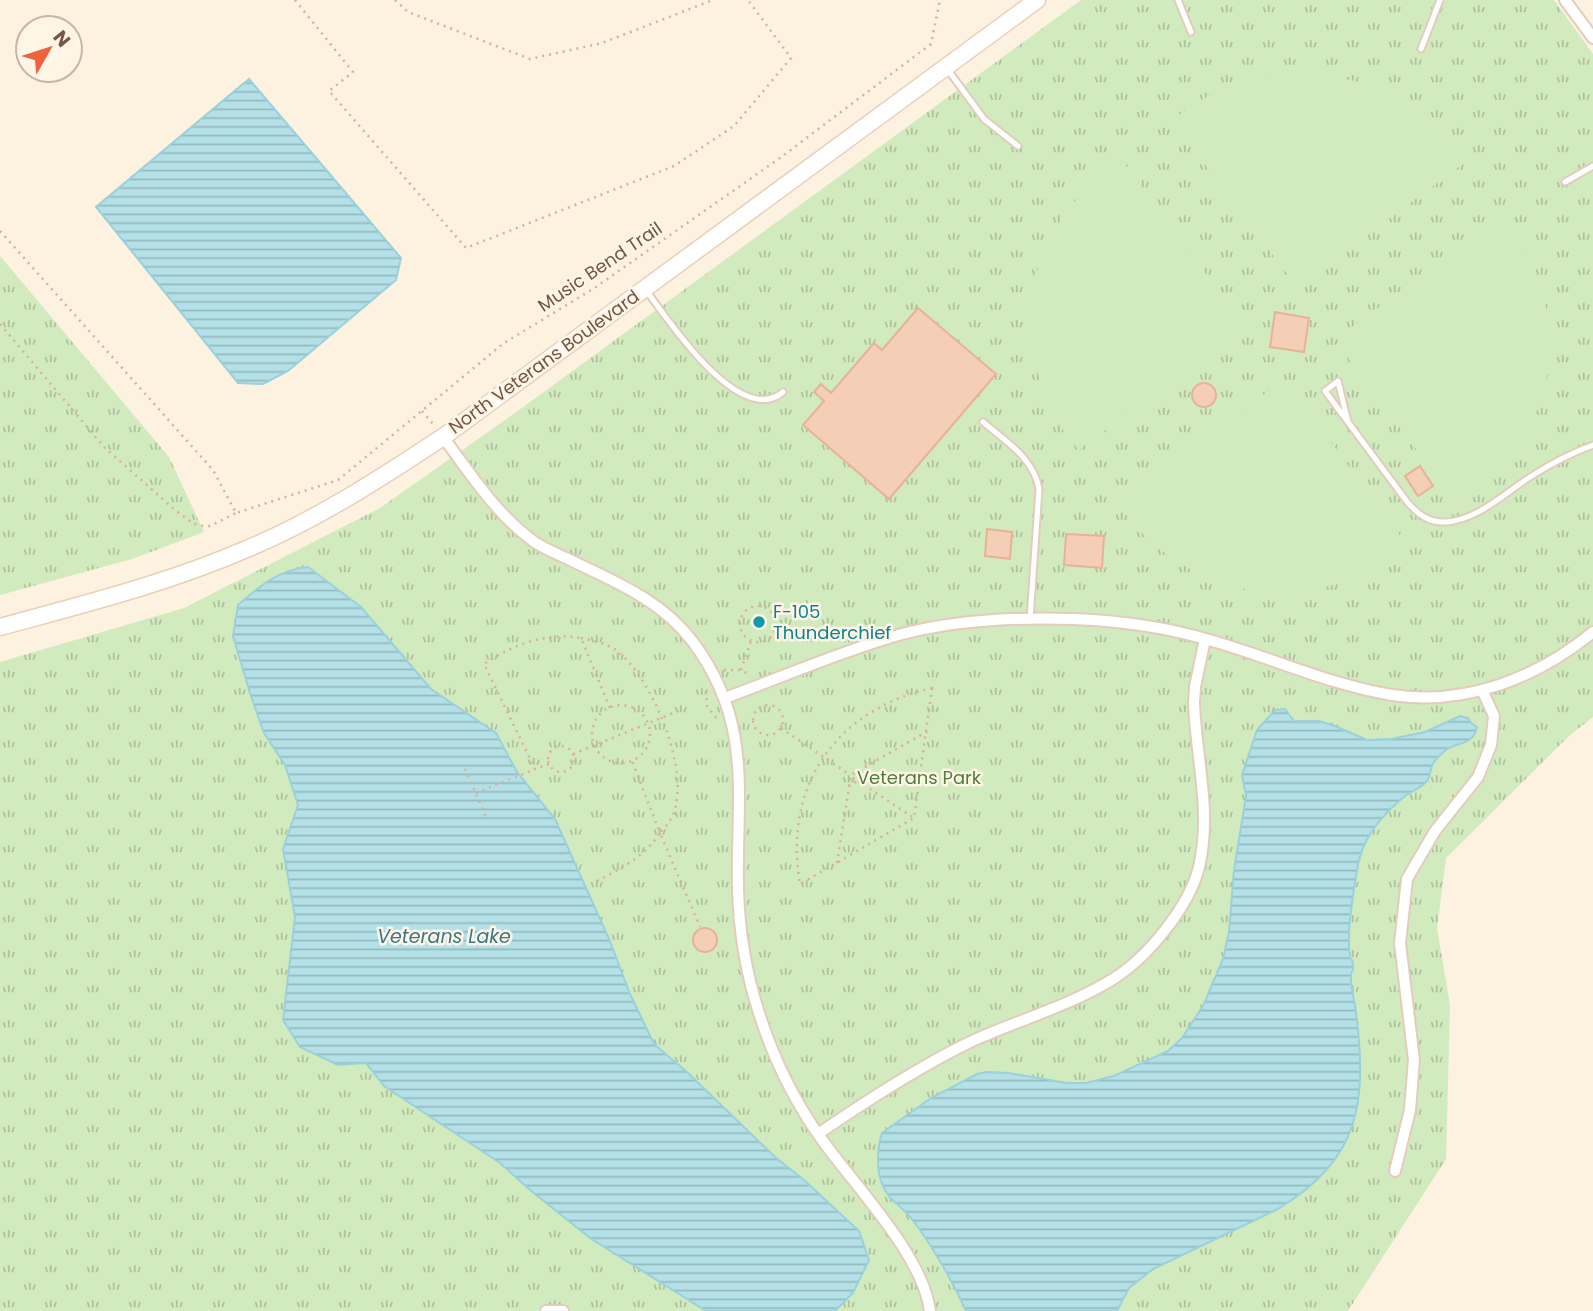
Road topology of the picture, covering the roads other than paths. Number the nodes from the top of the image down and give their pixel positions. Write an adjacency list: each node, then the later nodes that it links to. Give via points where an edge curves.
1 (1037, 0): 8 (street, North Veterans Boulevard)
2 (1178, 0): 5 (lane)
3 (1440, 0): 7 (lane)
4 (1565, 0): 6 (street)
5 (1191, 32)
6 (1593, 38)
7 (1421, 49)
8 (946, 67): 9 (lane, via 984,119); 12 (street, North Veterans Boulevard)
9 (1018, 146)
10 (1593, 166): 11 (lane)
11 (1565, 182)
12 (644, 288): 13 (lane, via 693,352 723,381 762,401); 16 (street, North Veterans Boulevard)
13 (783, 392)
14 (983, 422): 18 (lane, via 1031,466 1037,480)
15 (1348, 422): 15 (lane, via 1325,391 1338,381 1340,391); 17 (lane, via 1408,503 1435,522 1467,517 1553,463)
16 (443, 437): 19 (street, North Veterans Boulevard, via 327,510 250,548 177,576); 23 (street, via 496,507 523,533 644,596 674,621 706,662)
17 (1593, 445)
18 (1030, 619): 21 (street, via 1111,622); 23 (street, via 953,625 896,636)
19 (0, 627)
20 (1593, 632): 22 (street, via 1533,673)
21 (1205, 639): 22 (street, via 1392,695 1437,697); 24 (street, via 1194,703 1205,830 1194,882 1175,917 1116,977 937,1059)
22 (1482, 690): 25 (street, via 1494,716 1491,745 1478,777 1435,831 1407,879 1400,943 1414,1060 1410,1110)
23 (725, 698): 24 (street, via 740,771 738,890 750,979 779,1066)
24 (818, 1134): 28 (street, via 912,1262)
25 (1395, 1171)
26 (546, 1311): 27 (street)
27 (563, 1311)
28 (930, 1311)

